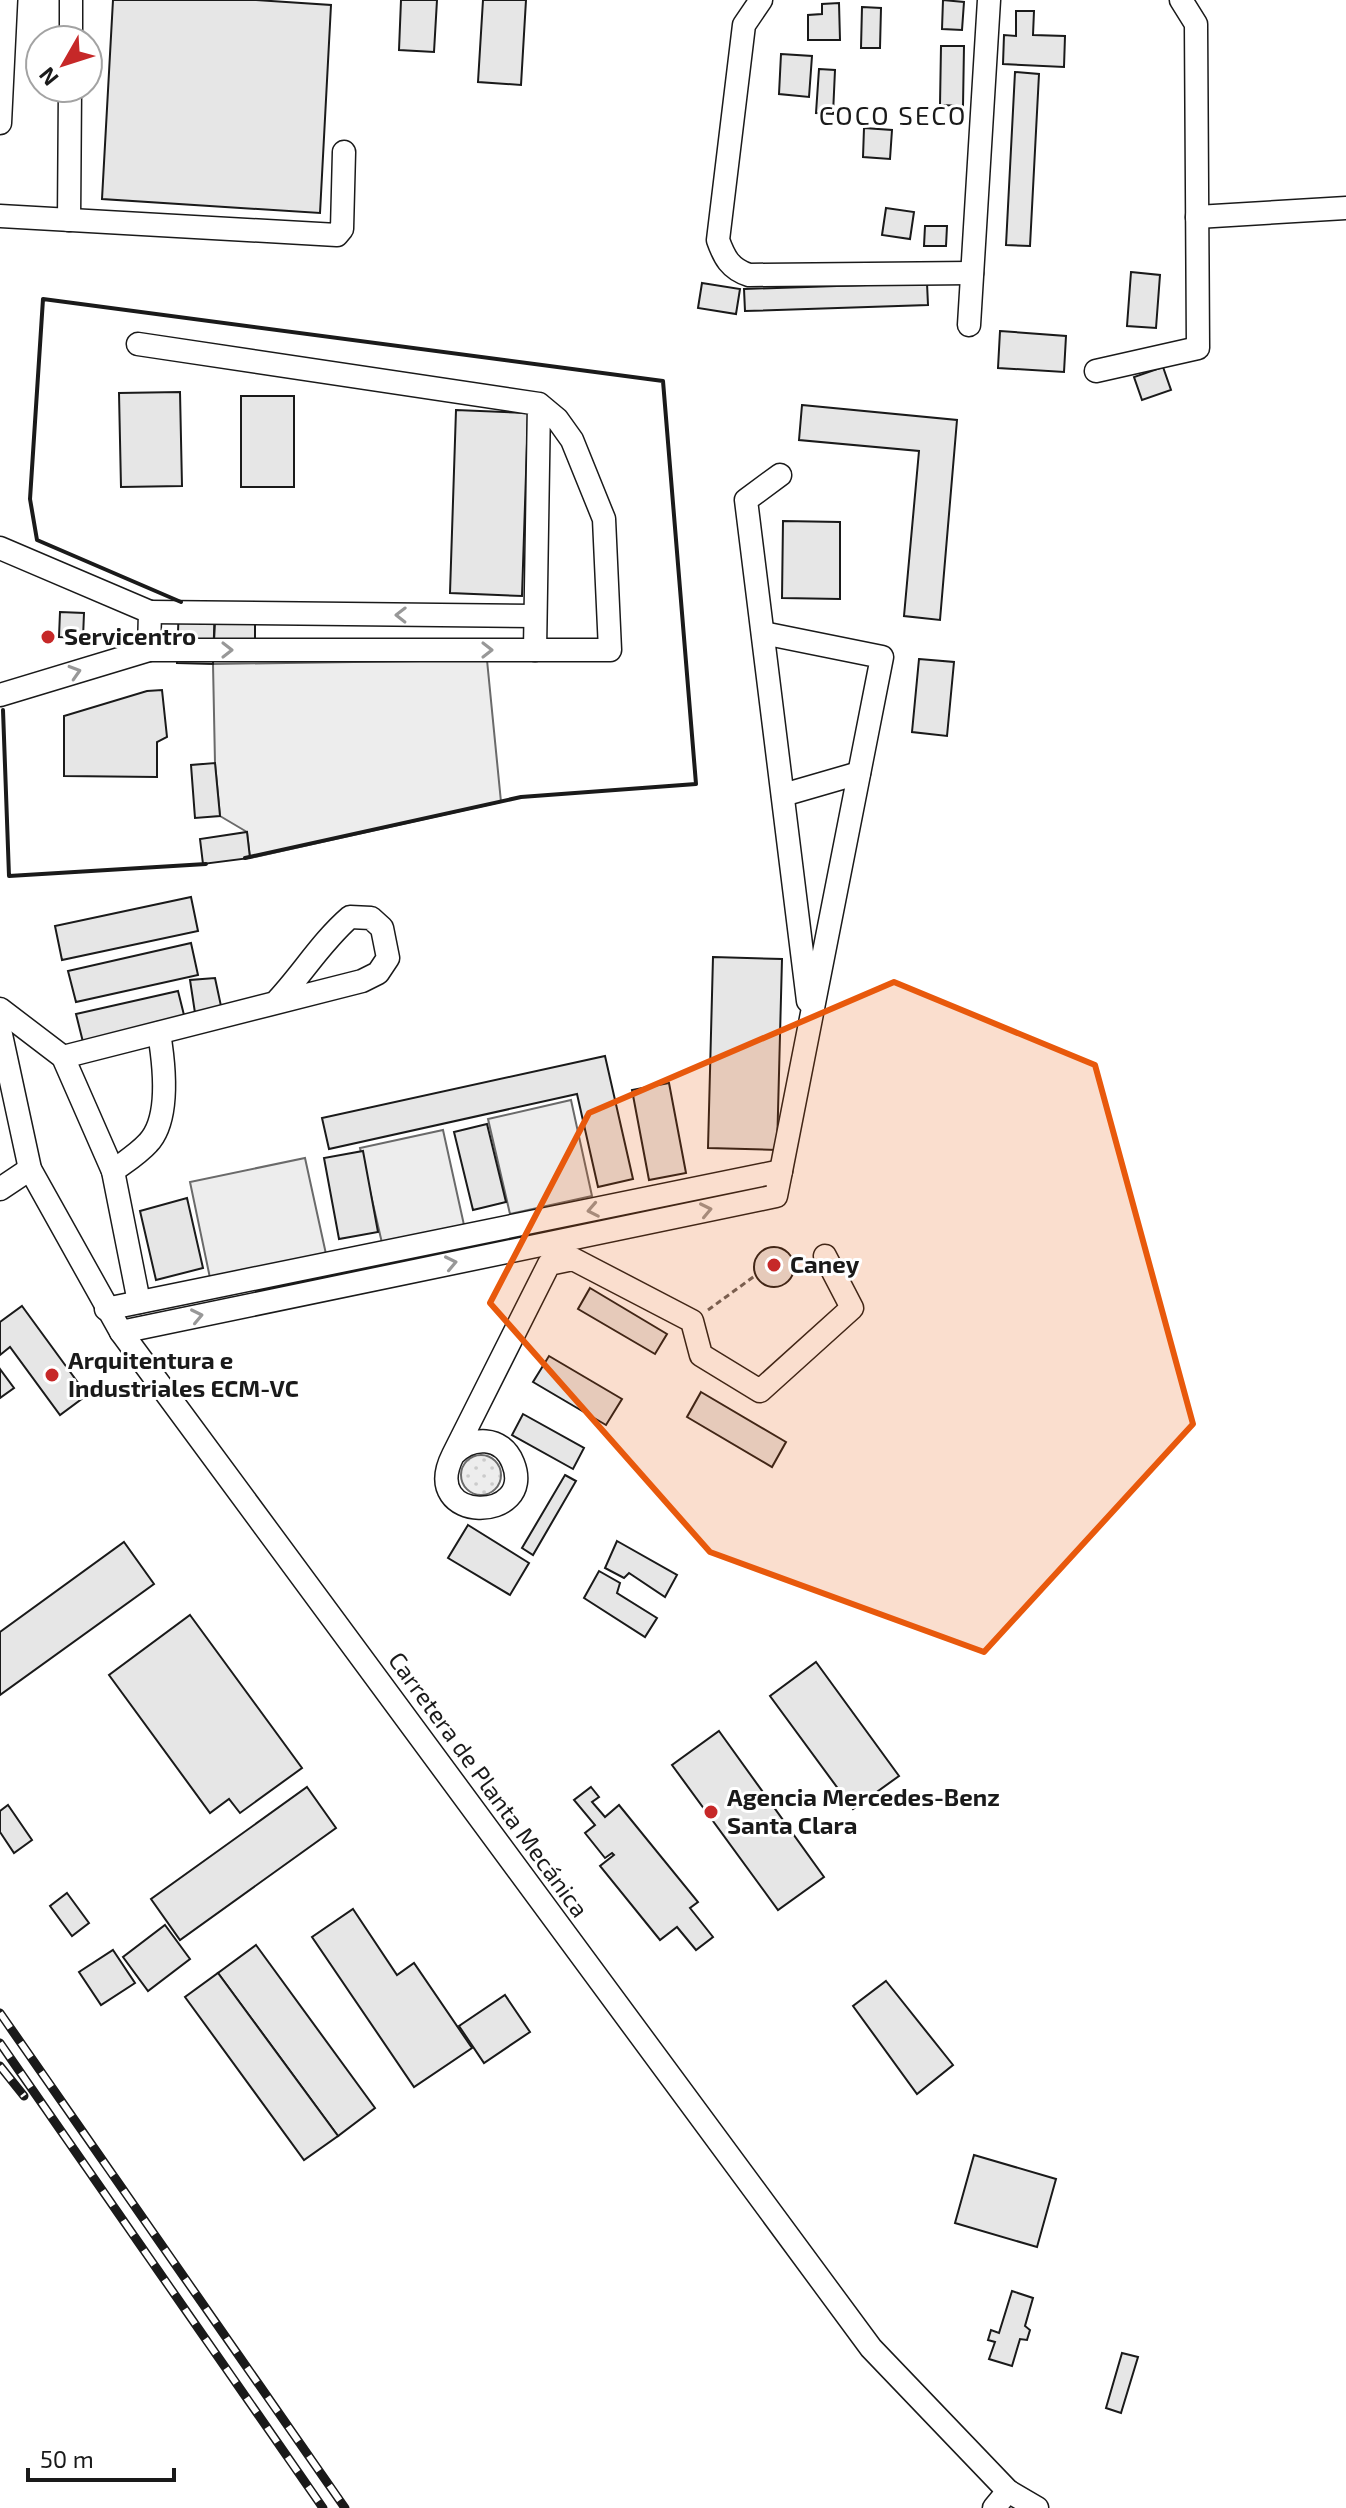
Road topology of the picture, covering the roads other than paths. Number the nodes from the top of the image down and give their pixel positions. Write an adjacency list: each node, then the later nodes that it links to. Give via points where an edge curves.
1 (6, 0): 7 (street)
2 (71, 0): 6 (street)
3 (761, 0): 15 (street, via 744,25 718,240 725,258 749,275)
4 (989, 0): 15 (street)
5 (1181, 0): 13 (street, via 1196,24)
6 (71, 24)
7 (1, 99): 9 (street)
8 (70, 104): 14 (street)
9 (0, 123)
10 (344, 152): 14 (street, via 342,229 337,235)
11 (1346, 208): 13 (street)
12 (0, 216): 14 (street)
13 (1197, 217): 18 (street, via 1198,348)
14 (69, 220)
15 (972, 273): 16 (street)
16 (969, 325)
17 (138, 344): 19 (street)
18 (1096, 371)
19 (539, 404): 23 (street); 26 (street, via 572,440 604,519 610,650)
20 (780, 475): 24 (street, via 746,500)
21 (0, 548): 22 (street)
22 (150, 612): 23 (street, one-way to 22); 25 (street)
23 (535, 616): 26 (street)
24 (763, 633): 28 (street, via 882,657); 29 (street)
25 (149, 650): 26 (street, one-way to 26); 27 (street, one-way to 25)
26 (535, 650)
27 (0, 695)
28 (859, 773): 29 (street); 32 (street)
29 (783, 795): 32 (street)
30 (275, 1003): 30 (street, via 378,973 388,958 382,928 371,918 350,917); 34 (street)
31 (0, 1009): 35 (street)
32 (810, 1022): 38 (street)
33 (0, 1030): 36 (street, Carretera de Planta Mecánica)
34 (159, 1033): 35 (street); 37 (street, via 163,1108 150,1142)
35 (63, 1057): 37 (street)
36 (30, 1169): 39 (street); 42 (street, Carretera de Planta Mecánica)
37 (113, 1171): 41 (street)
38 (781, 1171): 41 (street, one-way to 41); 43 (street, one-way to 38, via 776,1196)
39 (0, 1189)
40 (825, 1256): 44 (street, via 852,1308 760,1391 701,1355 692,1321 573,1259 549,1264)
41 (139, 1302): 42 (street)
42 (106, 1309): 43 (street, Carretera de Planta Mecánica)
43 (121, 1332): 45 (street, Carretera de Planta Mecánica, via 871,2348)
44 (453, 1455)
45 (1001, 2500): 46 (street, Carretera de Planta Mecánica)
46 (1037, 2508)

